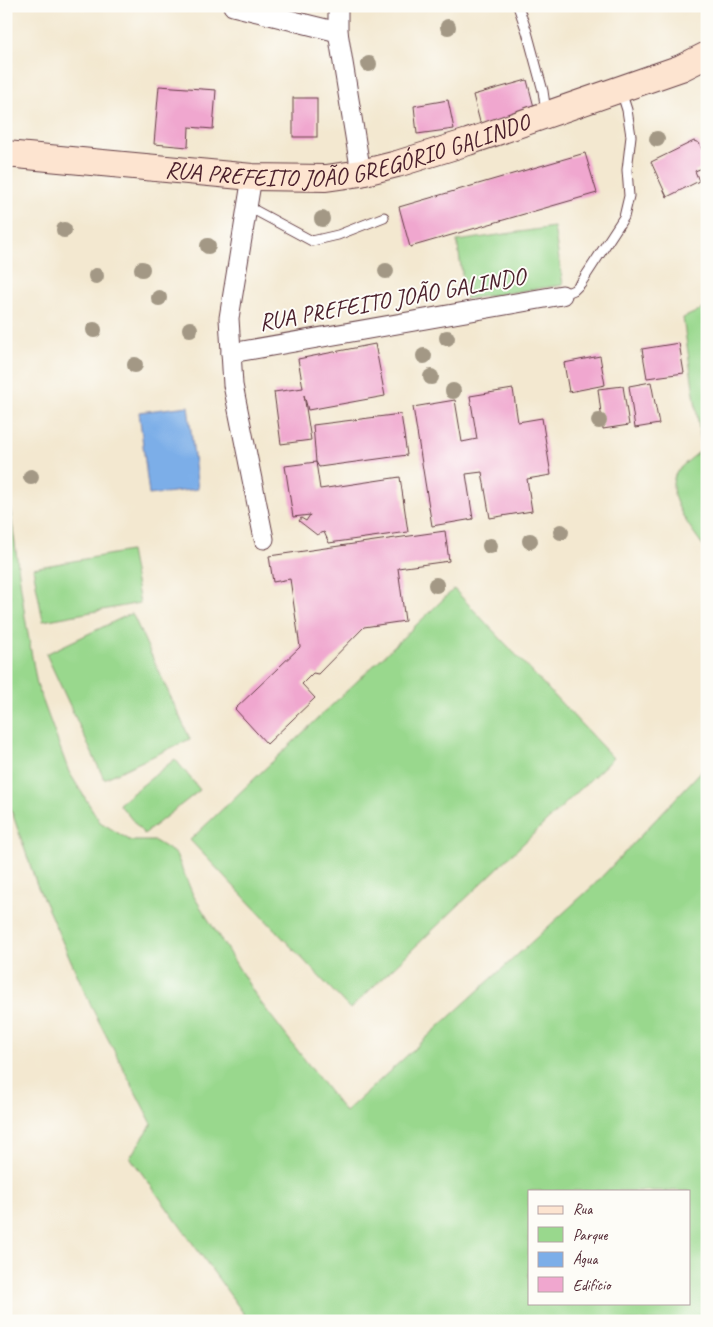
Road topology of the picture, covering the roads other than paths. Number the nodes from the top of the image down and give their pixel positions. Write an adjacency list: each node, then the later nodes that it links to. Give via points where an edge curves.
1 (233, 6): 4 (street)
2 (338, 6): 4 (street)
3 (518, 6): 7 (lane, via 528,32)
4 (338, 32): 9 (street)
5 (707, 55): 6 (main road, RUA PREFEITO JOÃO GREGÓRIO GALINDO, via 681,68)
6 (620, 88): 7 (main road, RUA PREFEITO JOÃO GREGÓRIO GALINDO); 13 (lane, via 631,136 627,170 629,196 624,217 581,283)
7 (547, 114): 9 (main road, RUA PREFEITO JOÃO GREGÓRIO GALINDO, via 468,142)
8 (6, 154): 10 (main road, RUA PREFEITO JOÃO GREGÓRIO GALINDO)
9 (362, 173): 10 (main road, RUA PREFEITO JOÃO GREGÓRIO GALINDO, via 326,178)
10 (252, 177): 11 (street)
11 (247, 206): 12 (lane, via 312,241 338,235); 14 (street, via 229,318)
12 (384, 217)
13 (562, 295): 14 (street, RUA PREFEITO JOÃO GALINDO)
14 (231, 353): 15 (street, via 233,385)
15 (264, 540)

